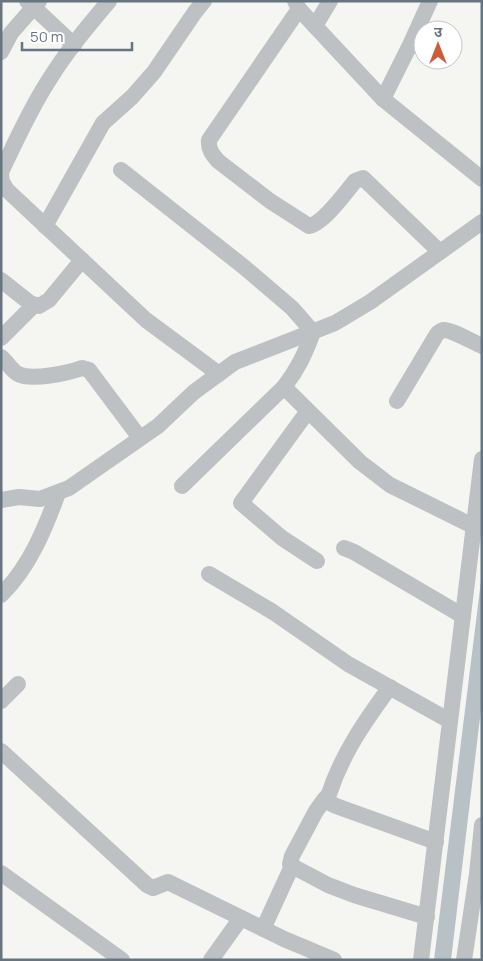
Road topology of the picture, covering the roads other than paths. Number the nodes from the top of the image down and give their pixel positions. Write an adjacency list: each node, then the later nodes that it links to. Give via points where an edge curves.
1 (110, 1): 8 (street)
2 (204, 1): 15 (street, via 154,72 103,123)
3 (330, 1): 7 (street)
4 (430, 1): 10 (street)
5 (33, 3): 8 (street); 9 (street)
6 (297, 5): 7 (street); 16 (street, via 209,140 211,153 270,201 309,226 321,220 356,181 363,178)
7 (315, 26): 10 (street)
8 (74, 45): 11 (street, via 49,80)
9 (1, 52)
10 (384, 99): 13 (street)
11 (2, 169): 15 (street, via 2,182 7,190)
12 (121, 170): 20 (street, via 244,267 292,308)
13 (482, 179)
14 (482, 222): 16 (street)
15 (45, 226): 17 (street)
16 (440, 252): 20 (street, via 370,302)
17 (82, 260): 19 (street, via 49,300 40,306); 24 (street, via 146,320)
18 (1, 280): 19 (street)
19 (34, 305): 21 (street)
20 (313, 332): 24 (street, via 235,362); 25 (street, via 300,364)
21 (1, 338)
22 (482, 346): 26 (street, via 447,330 440,332)
23 (1, 358): 28 (street, via 15,372 26,377 82,368 89,370)
24 (219, 374): 28 (street)
25 (284, 387): 27 (street); 31 (street)
26 (397, 401)
27 (308, 410): 35 (street, via 366,467 390,485); 37 (street, via 241,503 282,538)
28 (140, 438): 32 (street, via 70,488)
29 (482, 459): 35 (street)
30 (1, 486): 33 (street)
31 (182, 486)
32 (58, 493): 33 (street, via 40,499); 39 (street, via 34,549)
33 (19, 497): 34 (street)
34 (1, 500)
35 (474, 526): 40 (street)
36 (344, 548): 40 (street)
37 (317, 561)
38 (209, 574): 42 (street, via 273,612 348,664)
39 (1, 595)
40 (463, 616): 44 (street)
41 (18, 684): 43 (street)
42 (390, 687): 44 (street); 46 (street, via 352,742)
43 (1, 701)
44 (450, 721): 48 (street)
45 (1, 751): 53 (street, via 147,885 153,888 168,882)
46 (324, 800): 48 (street); 50 (street, via 292,856)
47 (482, 825): 49 (street)
48 (436, 842): 52 (street)
49 (480, 853): 54 (street)
50 (292, 866): 52 (street, via 354,895); 55 (street)
51 (1, 873): 56 (street)
52 (427, 917): 59 (street)
53 (241, 918): 55 (street); 57 (street)
54 (476, 921): 60 (street)
55 (263, 929): 58 (street)
56 (122, 960)
57 (211, 960)
58 (334, 960)
59 (421, 960)
60 (464, 960)

